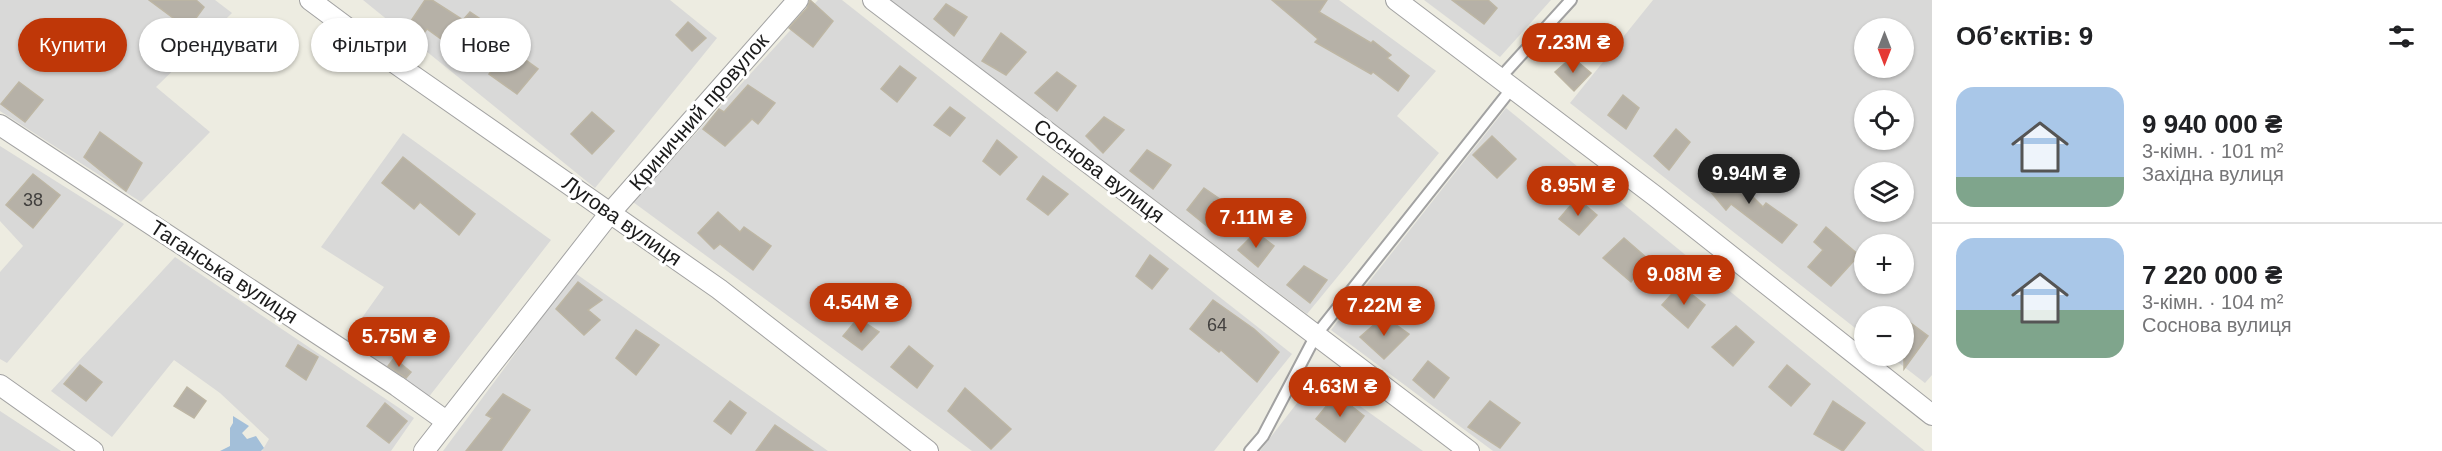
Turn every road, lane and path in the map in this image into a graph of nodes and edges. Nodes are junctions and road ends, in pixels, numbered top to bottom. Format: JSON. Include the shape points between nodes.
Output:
{"nodes":[{"id":1,"x":310,"y":0,"type":"edge"},
{"id":2,"x":798,"y":0,"type":"edge"},
{"id":3,"x":873,"y":0,"type":"edge"},
{"id":4,"x":1396,"y":0,"type":"edge"},
{"id":5,"x":1571,"y":0,"type":"edge"},
{"id":6,"x":1506,"y":83,"type":"junction"},
{"id":7,"x":0,"y":125,"type":"edge"},
{"id":8,"x":610,"y":213,"type":"junction"},
{"id":9,"x":1316,"y":335,"type":"junction"},
{"id":10,"x":0,"y":386,"type":"edge"},
{"id":11,"x":882,"y":415,"type":"junction"},
{"id":12,"x":1932,"y":416,"type":"edge"},
{"id":13,"x":446,"y":422,"type":"junction"},
{"id":14,"x":93,"y":451,"type":"edge"},
{"id":15,"x":424,"y":451,"type":"edge"},
{"id":16,"x":914,"y":451,"type":"edge"},
{"id":17,"x":928,"y":451,"type":"edge"},
{"id":18,"x":1250,"y":451,"type":"edge"},
{"id":19,"x":1469,"y":451,"type":"edge"}],
"edges":[{"from":1,"to":8,"type":"street","name":"Лугова вулиця"},
{"from":2,"to":8,"type":"street","name":"Криничний провулок"},
{"from":3,"to":9,"type":"street","name":"Соснова вулиця"},
{"from":4,"to":6,"type":"street"},
{"from":5,"to":6,"type":"lane"},
{"from":6,"to":9,"type":"lane"},
{"from":6,"to":12,"type":"street"},
{"from":7,"to":13,"type":"street","name":"Таганська вулиця"},
{"from":8,"to":11,"type":"street","name":"Лугова вулиця","via":[[719,289]]},
{"from":8,"to":13,"type":"street","name":"Криничний провулок"},
{"from":9,"to":18,"type":"lane","via":[[1263,436]]},
{"from":9,"to":19,"type":"street","name":"Соснова вулиця"},
{"from":10,"to":14,"type":"street"},
{"from":11,"to":16,"type":"street"},
{"from":11,"to":17,"type":"street","name":"Лугова вулиця"},
{"from":13,"to":15,"type":"street","name":"Криничний провулок"}]}
